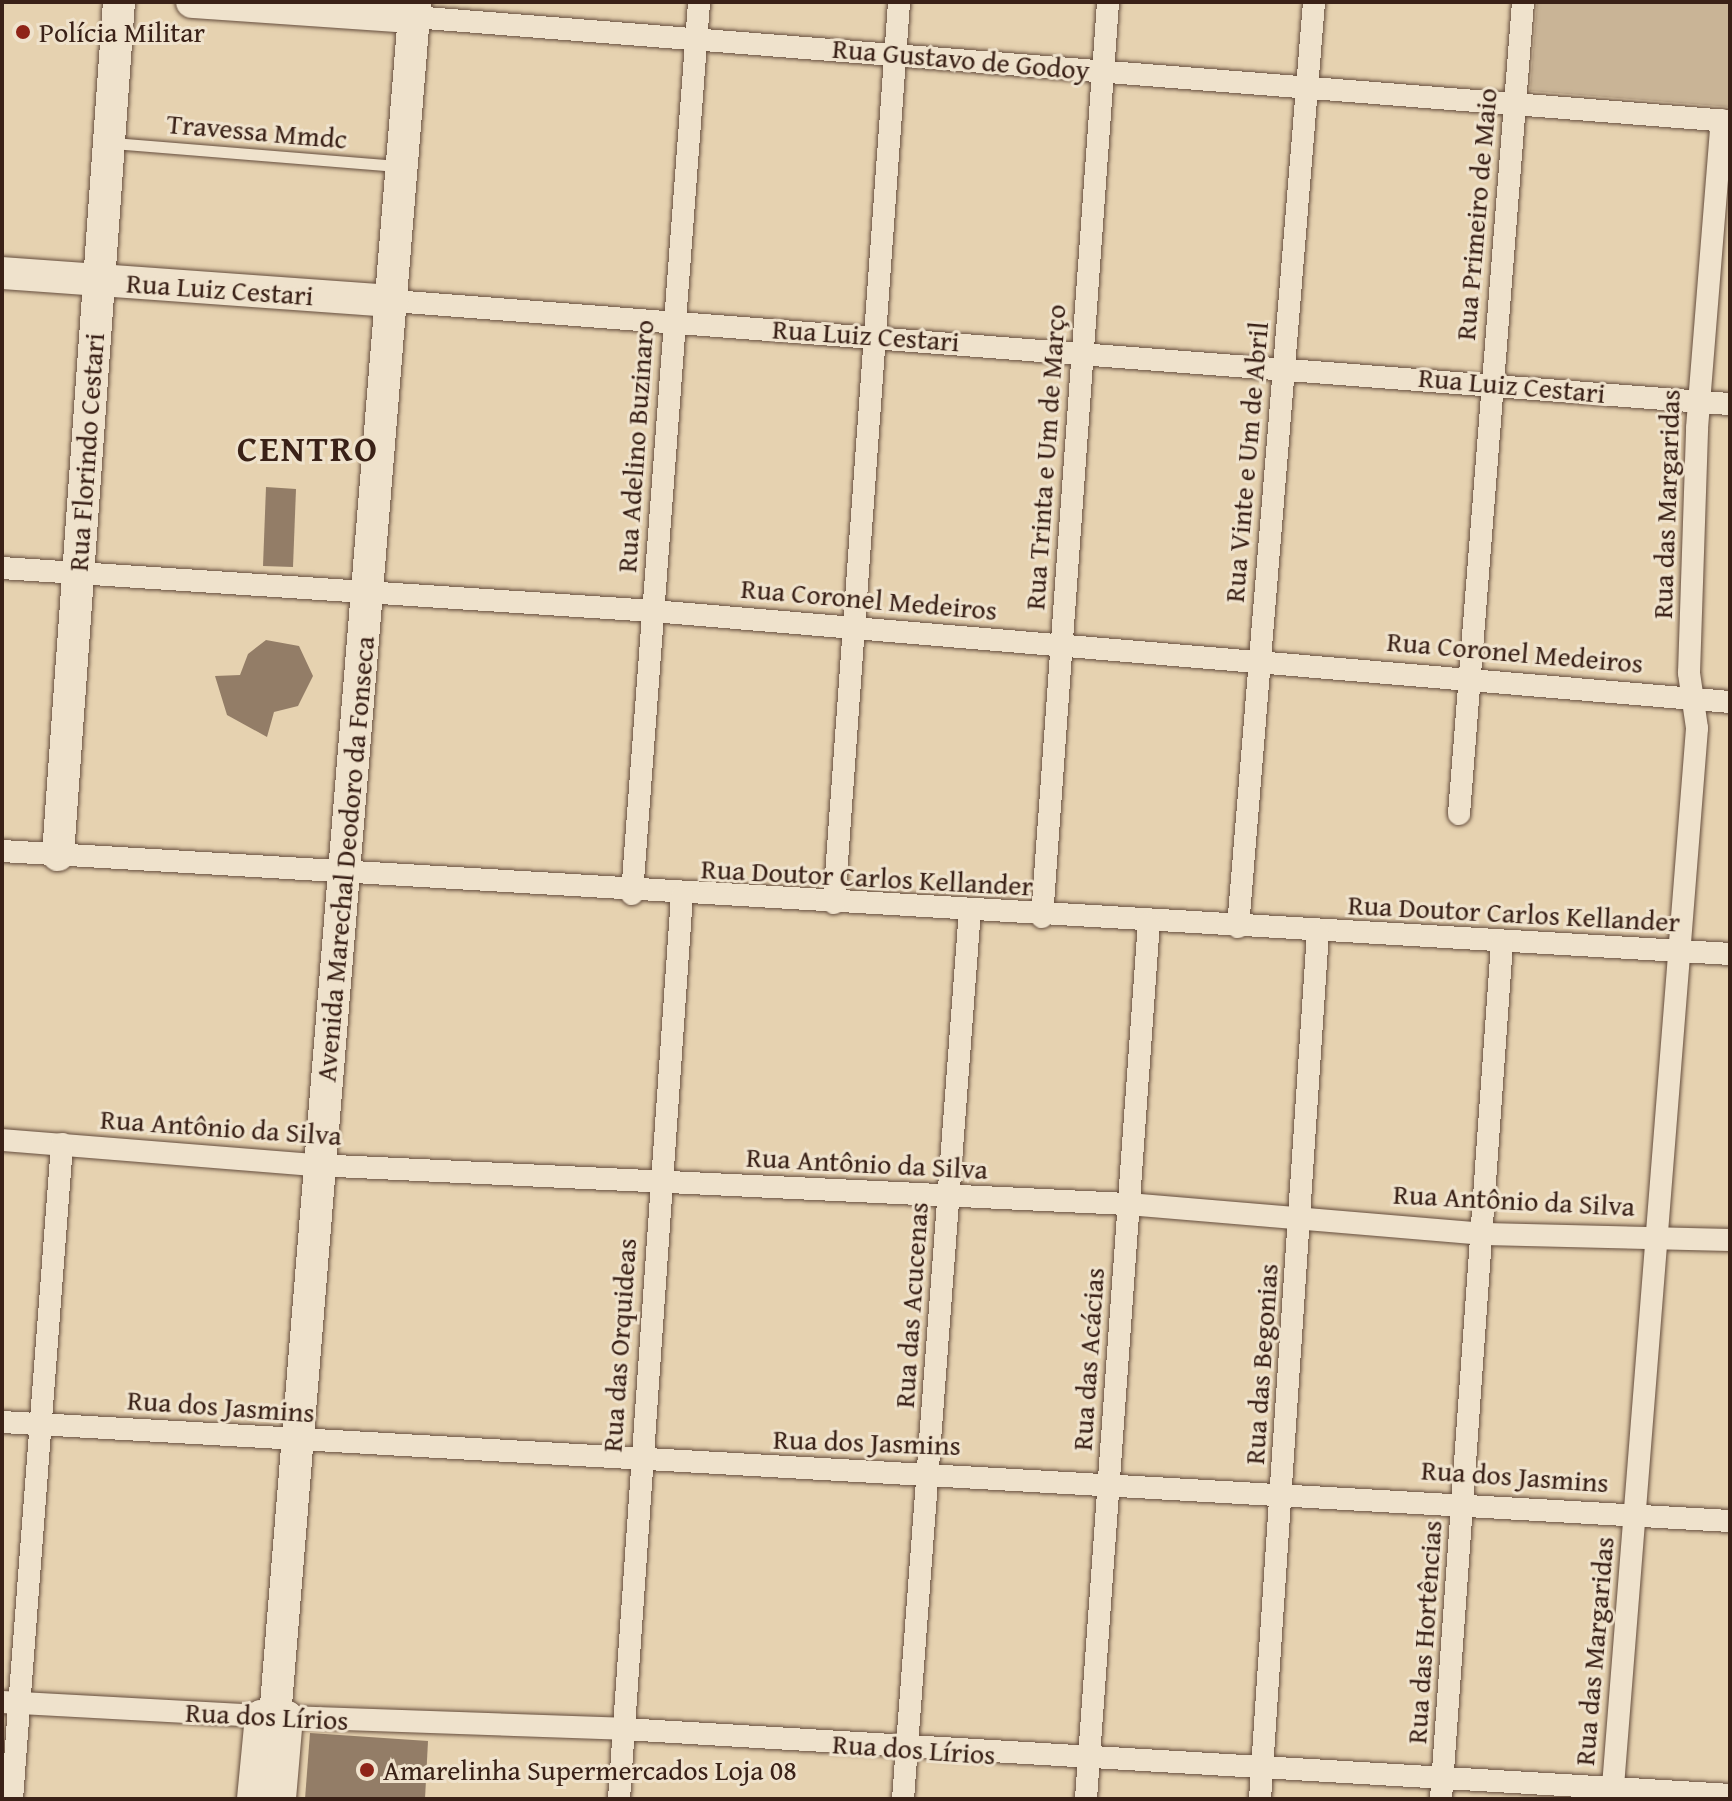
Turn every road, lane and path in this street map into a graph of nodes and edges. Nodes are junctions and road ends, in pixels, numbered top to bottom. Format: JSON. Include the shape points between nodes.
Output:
{"nodes":[{"id":1,"x":119,"y":2,"type":"edge"},
{"id":2,"x":192,"y":2,"type":"edge"},
{"id":3,"x":699,"y":2,"type":"edge"},
{"id":4,"x":899,"y":2,"type":"edge"},
{"id":5,"x":1108,"y":2,"type":"edge"},
{"id":6,"x":1314,"y":2,"type":"edge"},
{"id":7,"x":1523,"y":2,"type":"edge"},
{"id":8,"x":414,"y":10,"type":"edge"},
{"id":9,"x":696,"y":36,"type":"junction"},
{"id":10,"x":895,"y":53,"type":"junction"},
{"id":11,"x":1104,"y":71,"type":"junction"},
{"id":12,"x":1307,"y":87,"type":"junction"},
{"id":13,"x":1516,"y":104,"type":"junction"},
{"id":14,"x":1726,"y":121,"type":"edge"},
{"id":15,"x":108,"y":143,"type":"junction"},
{"id":16,"x":402,"y":166,"type":"junction"},
{"id":17,"x":2,"y":273,"type":"edge"},
{"id":18,"x":99,"y":280,"type":"junction"},
{"id":19,"x":393,"y":301,"type":"junction"},
{"id":20,"x":675,"y":320,"type":"junction"},
{"id":21,"x":875,"y":336,"type":"junction"},
{"id":22,"x":1083,"y":351,"type":"junction"},
{"id":23,"x":1284,"y":366,"type":"junction"},
{"id":24,"x":1493,"y":383,"type":"junction"},
{"id":25,"x":1699,"y":401,"type":"junction"},
{"id":26,"x":1730,"y":404,"type":"edge"},
{"id":27,"x":2,"y":568,"type":"edge"},
{"id":28,"x":77,"y":576,"type":"junction"},
{"id":29,"x":369,"y":596,"type":"junction"},
{"id":30,"x":653,"y":611,"type":"junction"},
{"id":31,"x":854,"y":629,"type":"junction"},
{"id":32,"x":1062,"y":644,"type":"junction"},
{"id":33,"x":1260,"y":659,"type":"junction"},
{"id":34,"x":1470,"y":677,"type":"junction"},
{"id":35,"x":1693,"y":699,"type":"junction"},
{"id":36,"x":1730,"y":702,"type":"edge"},
{"id":37,"x":1459,"y":814,"type":"dead end"},
{"id":38,"x":2,"y":851,"type":"edge"},
{"id":39,"x":58,"y":855,"type":"junction"},
{"id":40,"x":348,"y":876,"type":"junction"},
{"id":41,"x":632,"y":894,"type":"junction"},
{"id":42,"x":682,"y":896,"type":"junction"},
{"id":43,"x":834,"y":903,"type":"junction"},
{"id":44,"x":970,"y":911,"type":"junction"},
{"id":45,"x":1042,"y":917,"type":"junction"},
{"id":46,"x":1149,"y":923,"type":"junction"},
{"id":47,"x":1238,"y":927,"type":"junction"},
{"id":48,"x":1318,"y":933,"type":"junction"},
{"id":49,"x":1502,"y":943,"type":"junction"},
{"id":50,"x":1681,"y":951,"type":"junction"},
{"id":51,"x":1730,"y":954,"type":"edge"},
{"id":52,"x":2,"y":1140,"type":"edge"},
{"id":53,"x":62,"y":1144,"type":"junction"},
{"id":54,"x":315,"y":1165,"type":"junction"},
{"id":55,"x":661,"y":1182,"type":"junction"},
{"id":56,"x":948,"y":1198,"type":"junction"},
{"id":57,"x":1128,"y":1204,"type":"junction"},
{"id":58,"x":1300,"y":1217,"type":"junction"},
{"id":59,"x":1485,"y":1234,"type":"junction"},
{"id":60,"x":1656,"y":1237,"type":"junction"},
{"id":61,"x":1730,"y":1240,"type":"edge"},
{"id":62,"x":2,"y":1422,"type":"edge"},
{"id":63,"x":41,"y":1424,"type":"junction"},
{"id":64,"x":294,"y":1442,"type":"junction"},
{"id":65,"x":641,"y":1463,"type":"junction"},
{"id":66,"x":929,"y":1475,"type":"junction"},
{"id":67,"x":1110,"y":1483,"type":"junction"},
{"id":68,"x":1283,"y":1491,"type":"junction"},
{"id":69,"x":1464,"y":1503,"type":"junction"},
{"id":70,"x":1635,"y":1515,"type":"junction"},
{"id":71,"x":1730,"y":1521,"type":"edge"},
{"id":72,"x":10,"y":1702,"type":"edge"},
{"id":73,"x":274,"y":1717,"type":"junction"},
{"id":74,"x":623,"y":1729,"type":"junction"},
{"id":75,"x":906,"y":1749,"type":"junction"},
{"id":76,"x":1089,"y":1760,"type":"junction"},
{"id":77,"x":1262,"y":1772,"type":"junction"},
{"id":78,"x":1442,"y":1790,"type":"edge"},
{"id":79,"x":1613,"y":1794,"type":"edge"},
{"id":80,"x":1730,"y":1795,"type":"edge"},
{"id":81,"x":12,"y":1799,"type":"edge"},
{"id":82,"x":253,"y":1799,"type":"edge"},
{"id":83,"x":280,"y":1799,"type":"edge"},
{"id":84,"x":619,"y":1799,"type":"edge"},
{"id":85,"x":903,"y":1799,"type":"edge"},
{"id":86,"x":1086,"y":1799,"type":"edge"},
{"id":87,"x":1260,"y":1799,"type":"edge"}],
"edges":[{"from":1,"to":15,"type":"street","name":"Rua Florindo Cestari"},
{"from":2,"to":8,"type":"street","name":"Rua Gustavo de Godoy"},
{"from":3,"to":9,"type":"street","name":"Rua Adelino Buzinaro"},
{"from":4,"to":10,"type":"street"},
{"from":5,"to":11,"type":"street","name":"Rua Trinta e Um de Março"},
{"from":6,"to":12,"type":"street","name":"Rua Vinte e Um de Abril"},
{"from":7,"to":13,"type":"street","name":"Rua Primeiro de Maio"},
{"from":8,"to":9,"type":"street","name":"Rua Gustavo de Godoy"},
{"from":8,"to":16,"type":"street","name":"Avenida Marechal Deodoro da Fonseca"},
{"from":9,"to":10,"type":"street","name":"Rua Gustavo de Godoy"},
{"from":9,"to":20,"type":"street","name":"Rua Adelino Buzinaro"},
{"from":10,"to":11,"type":"street","name":"Rua Gustavo de Godoy"},
{"from":10,"to":21,"type":"street"},
{"from":11,"to":12,"type":"street","name":"Rua Gustavo de Godoy"},
{"from":11,"to":22,"type":"street","name":"Rua Trinta e Um de Março"},
{"from":12,"to":13,"type":"street","name":"Rua Gustavo de Godoy"},
{"from":12,"to":23,"type":"street","name":"Rua Vinte e Um de Abril"},
{"from":13,"to":14,"type":"street","name":"Rua Gustavo de Godoy"},
{"from":13,"to":24,"type":"street","name":"Rua Primeiro de Maio"},
{"from":14,"to":25,"type":"street","name":"Rua das Margaridas"},
{"from":15,"to":16,"type":"lane","name":"Travessa Mmdc"},
{"from":15,"to":18,"type":"street","name":"Rua Florindo Cestari"},
{"from":16,"to":19,"type":"street","name":"Avenida Marechal Deodoro da Fonseca"},
{"from":17,"to":18,"type":"street","name":"Rua Luiz Cestari"},
{"from":18,"to":19,"type":"street","name":"Rua Luiz Cestari"},
{"from":18,"to":28,"type":"street","name":"Rua Florindo Cestari"},
{"from":19,"to":20,"type":"street","name":"Rua Luiz Cestari"},
{"from":19,"to":29,"type":"street","name":"Avenida Marechal Deodoro da Fonseca"},
{"from":20,"to":21,"type":"street","name":"Rua Luiz Cestari"},
{"from":20,"to":30,"type":"street","name":"Rua Adelino Buzinaro"},
{"from":21,"to":22,"type":"street","name":"Rua Luiz Cestari"},
{"from":21,"to":31,"type":"street"},
{"from":22,"to":23,"type":"street","name":"Rua Luiz Cestari"},
{"from":22,"to":32,"type":"street","name":"Rua Trinta e Um de Março"},
{"from":23,"to":24,"type":"street","name":"Rua Luiz Cestari"},
{"from":23,"to":33,"type":"street","name":"Rua Vinte e Um de Abril"},
{"from":24,"to":25,"type":"street","name":"Rua Luiz Cestari"},
{"from":24,"to":34,"type":"street","name":"Rua Primeiro de Maio"},
{"from":25,"to":26,"type":"street","name":"Rua Luiz Cestari"},
{"from":25,"to":35,"type":"street","name":"Rua das Margaridas"},
{"from":27,"to":28,"type":"street","name":"Rua Coronel Medeiros"},
{"from":28,"to":29,"type":"street","name":"Rua Coronel Medeiros"},
{"from":28,"to":39,"type":"street","name":"Rua Florindo Cestari"},
{"from":29,"to":30,"type":"street","name":"Rua Coronel Medeiros"},
{"from":29,"to":40,"type":"street","name":"Avenida Marechal Deodoro da Fonseca"},
{"from":30,"to":31,"type":"street","name":"Rua Coronel Medeiros"},
{"from":30,"to":41,"type":"street","name":"Rua Adelino Buzinaro"},
{"from":31,"to":32,"type":"street","name":"Rua Coronel Medeiros"},
{"from":31,"to":43,"type":"street"},
{"from":32,"to":33,"type":"street","name":"Rua Coronel Medeiros"},
{"from":32,"to":45,"type":"street","name":"Rua Trinta e Um de Março"},
{"from":33,"to":34,"type":"street","name":"Rua Coronel Medeiros"},
{"from":33,"to":47,"type":"street","name":"Rua Vinte e Um de Abril"},
{"from":34,"to":35,"type":"street","name":"Rua Coronel Medeiros"},
{"from":34,"to":37,"type":"street","name":"Rua Primeiro de Maio"},
{"from":35,"to":36,"type":"street","name":"Rua Coronel Medeiros"},
{"from":35,"to":50,"type":"street","name":"Rua das Margaridas"},
{"from":38,"to":39,"type":"street","name":"Rua Doutor Carlos Kellander"},
{"from":39,"to":40,"type":"street","name":"Rua Doutor Carlos Kellander"},
{"from":40,"to":41,"type":"street","name":"Rua Doutor Carlos Kellander"},
{"from":40,"to":54,"type":"street","name":"Avenida Marechal Deodoro da Fonseca"},
{"from":41,"to":42,"type":"street","name":"Rua Doutor Carlos Kellander"},
{"from":42,"to":43,"type":"street","name":"Rua Doutor Carlos Kellander"},
{"from":42,"to":55,"type":"street","name":"Rua das Orquideas"},
{"from":43,"to":44,"type":"street","name":"Rua Doutor Carlos Kellander"},
{"from":44,"to":45,"type":"street","name":"Rua Doutor Carlos Kellander"},
{"from":44,"to":56,"type":"street","name":"Rua das Acucenas"},
{"from":45,"to":46,"type":"street","name":"Rua Doutor Carlos Kellander"},
{"from":46,"to":47,"type":"street","name":"Rua Doutor Carlos Kellander"},
{"from":46,"to":57,"type":"street","name":"Rua das Acácias"},
{"from":47,"to":48,"type":"street","name":"Rua Doutor Carlos Kellander"},
{"from":48,"to":49,"type":"street","name":"Rua Doutor Carlos Kellander"},
{"from":48,"to":58,"type":"street","name":"Rua das Begonias"},
{"from":49,"to":50,"type":"street","name":"Rua Doutor Carlos Kellander"},
{"from":49,"to":59,"type":"street","name":"Rua das Hortências"},
{"from":50,"to":51,"type":"street","name":"Rua Doutor Carlos Kellander"},
{"from":50,"to":60,"type":"street","name":"Rua das Margaridas"},
{"from":52,"to":53,"type":"street","name":"Rua Antônio da Silva"},
{"from":53,"to":54,"type":"street","name":"Rua Antônio da Silva"},
{"from":53,"to":63,"type":"street"},
{"from":54,"to":55,"type":"street","name":"Rua Antônio da Silva"},
{"from":54,"to":64,"type":"street","name":"Avenida Marechal Deodoro da Fonseca"},
{"from":55,"to":56,"type":"street","name":"Rua Antônio da Silva"},
{"from":55,"to":65,"type":"street","name":"Rua das Orquideas"},
{"from":56,"to":57,"type":"street","name":"Rua Antônio da Silva"},
{"from":56,"to":66,"type":"street","name":"Rua das Acucenas"},
{"from":57,"to":58,"type":"street","name":"Rua Antônio da Silva"},
{"from":57,"to":67,"type":"street","name":"Rua das Acácias"},
{"from":58,"to":59,"type":"street","name":"Rua Antônio da Silva"},
{"from":58,"to":68,"type":"street","name":"Rua das Begonias"},
{"from":59,"to":60,"type":"street","name":"Rua Antônio da Silva"},
{"from":59,"to":69,"type":"street","name":"Rua das Hortências"},
{"from":60,"to":61,"type":"street","name":"Rua Antônio da Silva"},
{"from":60,"to":70,"type":"street","name":"Rua das Margaridas"},
{"from":62,"to":63,"type":"street","name":"Rua dos Jasmins"},
{"from":63,"to":64,"type":"street","name":"Rua dos Jasmins"},
{"from":63,"to":72,"type":"street"},
{"from":64,"to":65,"type":"street","name":"Rua dos Jasmins"},
{"from":64,"to":73,"type":"street","name":"Avenida Marechal Deodoro da Fonseca"},
{"from":65,"to":66,"type":"street","name":"Rua dos Jasmins"},
{"from":65,"to":74,"type":"street","name":"Rua das Orquideas"},
{"from":66,"to":67,"type":"street","name":"Rua dos Jasmins"},
{"from":66,"to":75,"type":"street","name":"Rua das Acucenas"},
{"from":67,"to":68,"type":"street","name":"Rua dos Jasmins"},
{"from":67,"to":76,"type":"street","name":"Rua das Acácias"},
{"from":68,"to":69,"type":"street","name":"Rua dos Jasmins"},
{"from":68,"to":77,"type":"street","name":"Rua das Begonias"},
{"from":69,"to":70,"type":"street","name":"Rua dos Jasmins"},
{"from":69,"to":78,"type":"street","name":"Rua das Hortências"},
{"from":70,"to":71,"type":"street","name":"Rua dos Jasmins"},
{"from":70,"to":79,"type":"street","name":"Rua das Margaridas"},
{"from":72,"to":73,"type":"street","name":"Rua dos Lírios"},
{"from":72,"to":81,"type":"street"},
{"from":73,"to":74,"type":"street","name":"Rua dos Lírios"},
{"from":73,"to":82,"type":"street","name":"Avenida Marechal Deodoro da Fonseca"},
{"from":73,"to":83,"type":"street","name":"Avenida Marechal Deodoro da Fonseca"},
{"from":74,"to":75,"type":"street","name":"Rua dos Lírios"},
{"from":74,"to":84,"type":"street","name":"Rua das Orquideas"},
{"from":75,"to":76,"type":"street","name":"Rua dos Lírios"},
{"from":75,"to":85,"type":"street","name":"Rua das Acucenas"},
{"from":76,"to":77,"type":"street","name":"Rua dos Lírios"},
{"from":76,"to":86,"type":"street","name":"Rua das Acácias"},
{"from":77,"to":78,"type":"street","name":"Rua dos Lírios"},
{"from":77,"to":87,"type":"street","name":"Rua das Begonias"},
{"from":78,"to":79,"type":"street","name":"Rua dos Lírios"},
{"from":79,"to":80,"type":"street","name":"Rua dos Lírios"}]}
